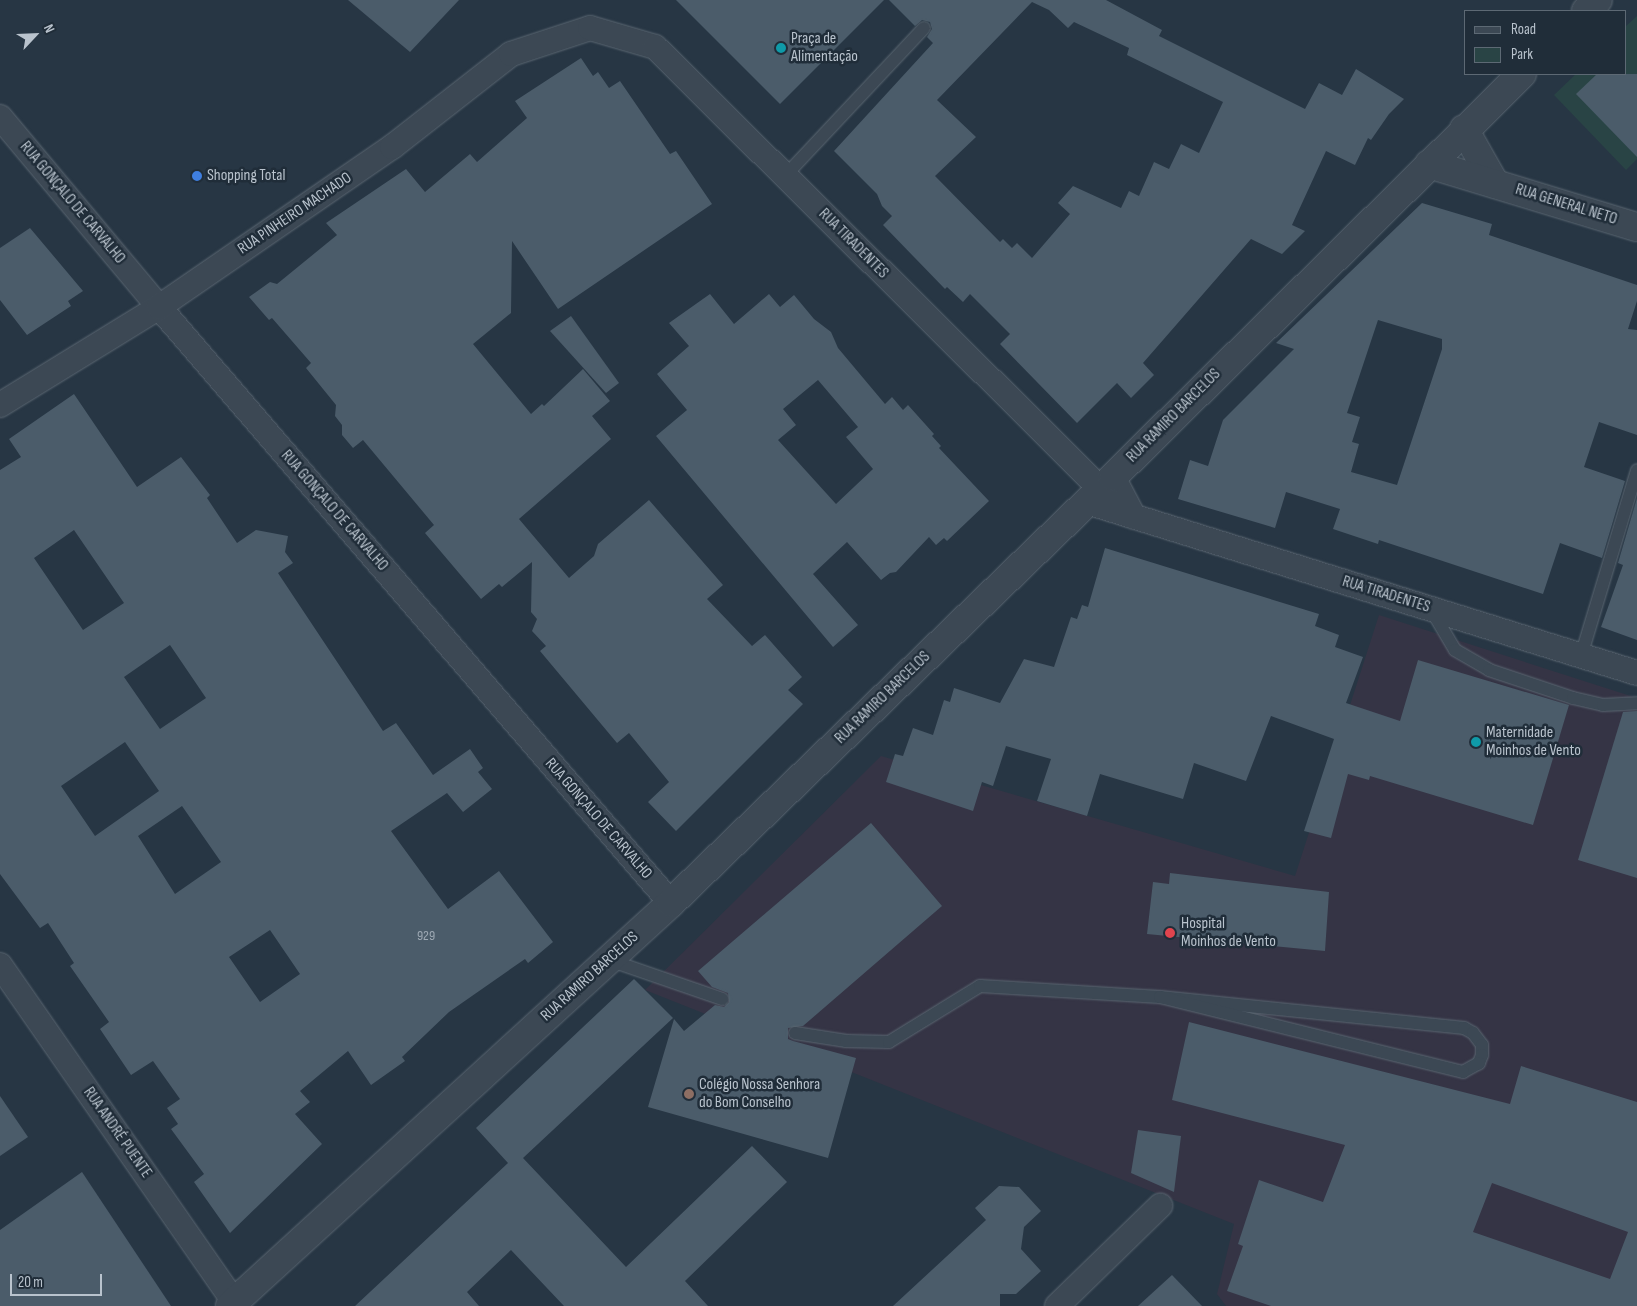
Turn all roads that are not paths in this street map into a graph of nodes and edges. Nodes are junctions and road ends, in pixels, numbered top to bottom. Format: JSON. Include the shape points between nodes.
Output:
{"nodes":[{"id":1,"x":1598,"y":0,"type":"edge"},
{"id":2,"x":1587,"y":10,"type":"edge"},
{"id":3,"x":590,"y":28,"type":"joint"},
{"id":4,"x":924,"y":28,"type":"dead end"},
{"id":5,"x":1521,"y":75,"type":"edge"},
{"id":6,"x":0,"y":117,"type":"edge"},
{"id":7,"x":1464,"y":130,"type":"junction"},
{"id":8,"x":1429,"y":164,"type":"junction"},
{"id":9,"x":785,"y":176,"type":"junction"},
{"id":10,"x":1495,"y":184,"type":"junction"},
{"id":11,"x":1637,"y":227,"type":"edge"},
{"id":12,"x":159,"y":308,"type":"junction"},
{"id":13,"x":0,"y":405,"type":"edge"},
{"id":14,"x":1637,"y":470,"type":"edge"},
{"id":15,"x":1100,"y":489,"type":"junction"},
{"id":16,"x":1134,"y":517,"type":"junction"},
{"id":17,"x":1430,"y":609,"type":"junction"},
{"id":18,"x":1581,"y":656,"type":"junction"},
{"id":19,"x":1637,"y":673,"type":"edge"},
{"id":20,"x":1637,"y":703,"type":"edge"},
{"id":21,"x":671,"y":904,"type":"junction"},
{"id":22,"x":609,"y":960,"type":"junction"},
{"id":23,"x":0,"y":964,"type":"edge"},
{"id":24,"x":1160,"y":997,"type":"junction"},
{"id":25,"x":722,"y":999,"type":"dead end"},
{"id":26,"x":795,"y":1033,"type":"dead end"},
{"id":27,"x":1160,"y":1206,"type":"dead end"},
{"id":28,"x":232,"y":1304,"type":"edge"},
{"id":29,"x":1056,"y":1306,"type":"edge"}],
"edges":[{"from":1,"to":2,"type":"street"},
{"from":3,"to":9,"type":"street","name":"RUA TIRADENTES","via":[[655,47]]},
{"from":3,"to":12,"type":"street","name":"RUA PINHEIRO MACHADO","via":[[511,54],[392,147]]},
{"from":4,"to":9,"type":"lane"},
{"from":5,"to":7,"type":"street","name":"RUA RAMIRO BARCELOS"},
{"from":6,"to":12,"type":"street","name":"RUA GONÇALO DE CARVALHO"},
{"from":7,"to":8,"type":"street","name":"RUA RAMIRO BARCELOS"},
{"from":7,"to":10,"type":"street","name":"RUA GENERAL NETO"},
{"from":8,"to":10,"type":"street","name":"RUA GENERAL NETO"},
{"from":8,"to":15,"type":"street","name":"RUA RAMIRO BARCELOS"},
{"from":9,"to":15,"type":"street","name":"RUA TIRADENTES"},
{"from":10,"to":11,"type":"street","name":"RUA GENERAL NETO"},
{"from":12,"to":13,"type":"street","name":"RUA PINHEIRO MACHADO"},
{"from":12,"to":21,"type":"street","name":"RUA GONÇALO DE CARVALHO"},
{"from":14,"to":18,"type":"lane"},
{"from":15,"to":16,"type":"street","name":"RUA TIRADENTES"},
{"from":15,"to":16,"type":"street","name":"RUA TIRADENTES"},
{"from":15,"to":21,"type":"street","name":"RUA RAMIRO BARCELOS"},
{"from":16,"to":17,"type":"street","name":"RUA TIRADENTES"},
{"from":17,"to":18,"type":"street","name":"RUA TIRADENTES"},
{"from":17,"to":20,"type":"lane","via":[[1455,650],[1489,670],[1580,700],[1604,705]]},
{"from":18,"to":19,"type":"street","name":"RUA TIRADENTES"},
{"from":21,"to":22,"type":"street","name":"RUA RAMIRO BARCELOS"},
{"from":22,"to":25,"type":"lane"},
{"from":22,"to":28,"type":"street","name":"RUA RAMIRO BARCELOS"},
{"from":23,"to":28,"type":"street","name":"RUA ANDRÉ PUENTE"},
{"from":24,"to":24,"type":"lane","via":[[1463,1072],[1480,1063],[1482,1055],[1482,1045],[1473,1033],[1464,1028]]},
{"from":24,"to":26,"type":"lane","via":[[980,986],[889,1042],[846,1042]]},
{"from":27,"to":29,"type":"street"}]}
